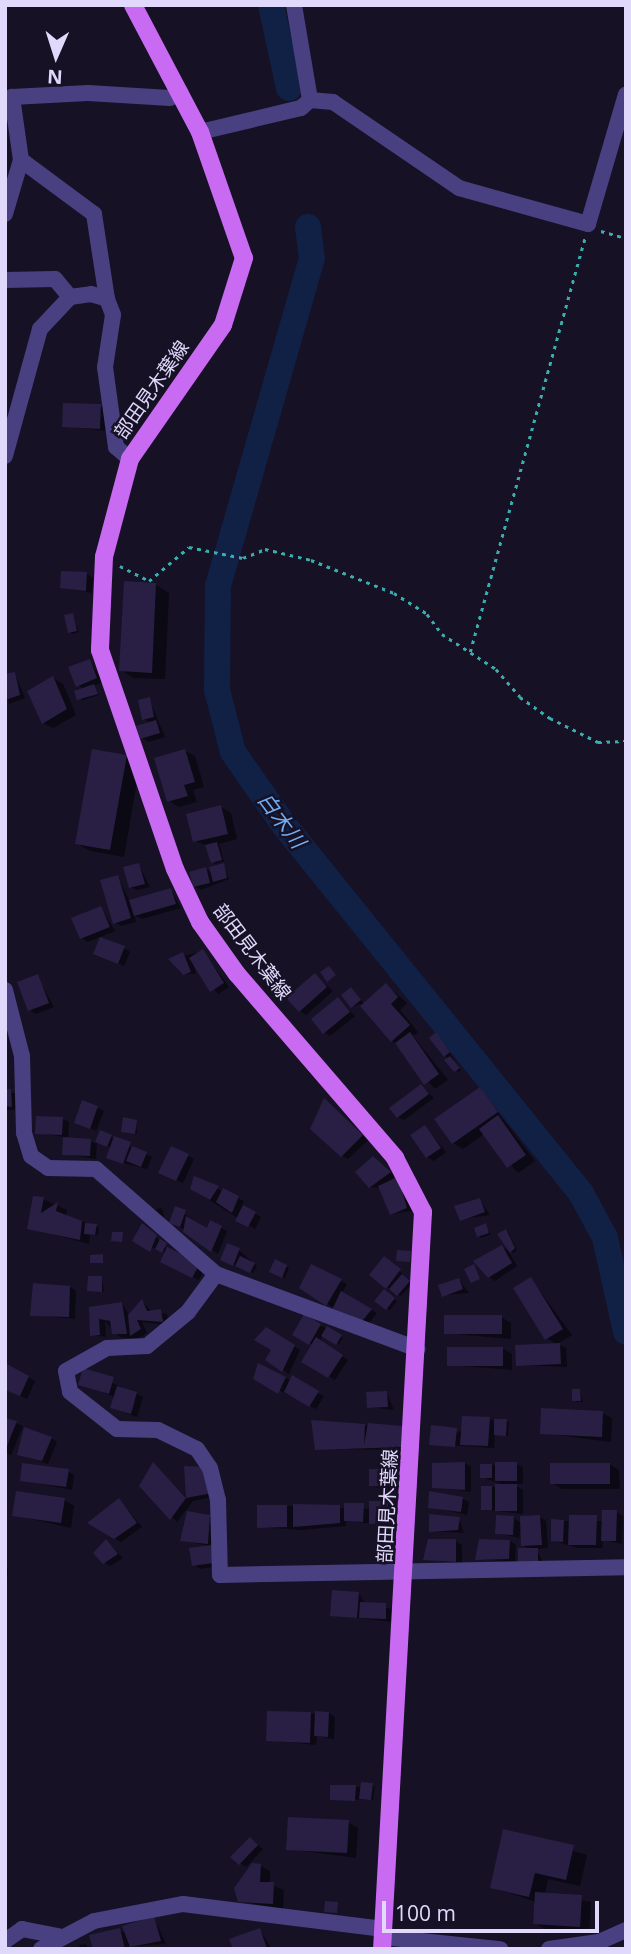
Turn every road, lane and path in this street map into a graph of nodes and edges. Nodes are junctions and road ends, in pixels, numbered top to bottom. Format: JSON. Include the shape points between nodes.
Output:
{"nodes":[{"id":1,"x":133,"y":5,"type":"edge"},
{"id":2,"x":293,"y":5,"type":"edge"},
{"id":3,"x":180,"y":92,"type":"junction"},
{"id":4,"x":626,"y":94,"type":"edge"},
{"id":5,"x":310,"y":100,"type":"junction"},
{"id":6,"x":200,"y":132,"type":"junction"},
{"id":7,"x":22,"y":160,"type":"junction"},
{"id":8,"x":5,"y":214,"type":"edge"},
{"id":9,"x":588,"y":224,"type":"junction"},
{"id":10,"x":626,"y":239,"type":"edge"},
{"id":11,"x":5,"y":279,"type":"edge"},
{"id":12,"x":70,"y":297,"type":"junction"},
{"id":13,"x":107,"y":299,"type":"junction"},
{"id":14,"x":5,"y":456,"type":"edge"},
{"id":15,"x":130,"y":458,"type":"junction"},
{"id":16,"x":104,"y":557,"type":"junction"},
{"id":17,"x":470,"y":652,"type":"junction"},
{"id":18,"x":626,"y":741,"type":"edge"},
{"id":19,"x":5,"y":990,"type":"edge"},
{"id":20,"x":216,"y":1274,"type":"junction"},
{"id":21,"x":418,"y":1349,"type":"junction"},
{"id":22,"x":626,"y":1567,"type":"edge"},
{"id":23,"x":405,"y":1568,"type":"junction"},
{"id":24,"x":626,"y":1930,"type":"edge"},
{"id":25,"x":58,"y":1936,"type":"junction"},
{"id":26,"x":383,"y":1938,"type":"edge"},
{"id":27,"x":5,"y":1941,"type":"edge"},
{"id":28,"x":41,"y":1949,"type":"edge"},
{"id":29,"x":500,"y":1949,"type":"edge"},
{"id":30,"x":549,"y":1949,"type":"edge"}],
"edges":[{"from":1,"to":3,"type":"main road","name":"部田見木葉線"},
{"from":2,"to":5,"type":"street"},
{"from":3,"to":6,"type":"main road","name":"部田見木葉線"},
{"from":3,"to":7,"type":"street","via":[[170,98],[88,93],[12,97]]},
{"from":4,"to":9,"type":"street"},
{"from":5,"to":6,"type":"street","via":[[301,108]]},
{"from":5,"to":9,"type":"street","via":[[333,102],[355,114],[459,188]]},
{"from":6,"to":15,"type":"main road","name":"部田見木葉線","via":[[237,223],[244,258],[236,298]]},
{"from":7,"to":8,"type":"street"},
{"from":7,"to":13,"type":"street","via":[[94,215]]},
{"from":9,"to":10,"type":"path"},
{"from":9,"to":17,"type":"path"},
{"from":11,"to":12,"type":"street","via":[[55,279]]},
{"from":12,"to":13,"type":"street"},
{"from":12,"to":14,"type":"street","via":[[40,329]]},
{"from":13,"to":15,"type":"street","via":[[113,316],[105,367],[116,446]]},
{"from":15,"to":16,"type":"main road","name":"部田見木葉線"},
{"from":16,"to":17,"type":"path","via":[[149,581],[189,547],[243,558],[265,549],[311,560],[394,593]]},
{"from":16,"to":21,"type":"main road","name":"部田見木葉線","via":[[100,650],[175,869],[200,922],[413,1184],[425,1243]]},
{"from":17,"to":18,"type":"path","via":[[550,718],[598,743]]},
{"from":19,"to":20,"type":"street","via":[[22,1056],[24,1133],[31,1156],[47,1168],[96,1169]]},
{"from":20,"to":21,"type":"street"},
{"from":20,"to":23,"type":"street","via":[[188,1312],[147,1346],[107,1348],[79,1358],[66,1371],[70,1392],[117,1429],[158,1430],[197,1449],[210,1468],[218,1500],[220,1575]]},
{"from":21,"to":23,"type":"main road","name":"部田見木葉線"},
{"from":22,"to":23,"type":"street"},
{"from":23,"to":26,"type":"main road","name":"部田見木葉線"},
{"from":24,"to":30,"type":"street","via":[[599,1942]]},
{"from":25,"to":26,"type":"street","via":[[133,1911],[183,1904]]},
{"from":25,"to":27,"type":"street","via":[[22,1929]]},
{"from":25,"to":28,"type":"street"},
{"from":26,"to":29,"type":"street"}]}
